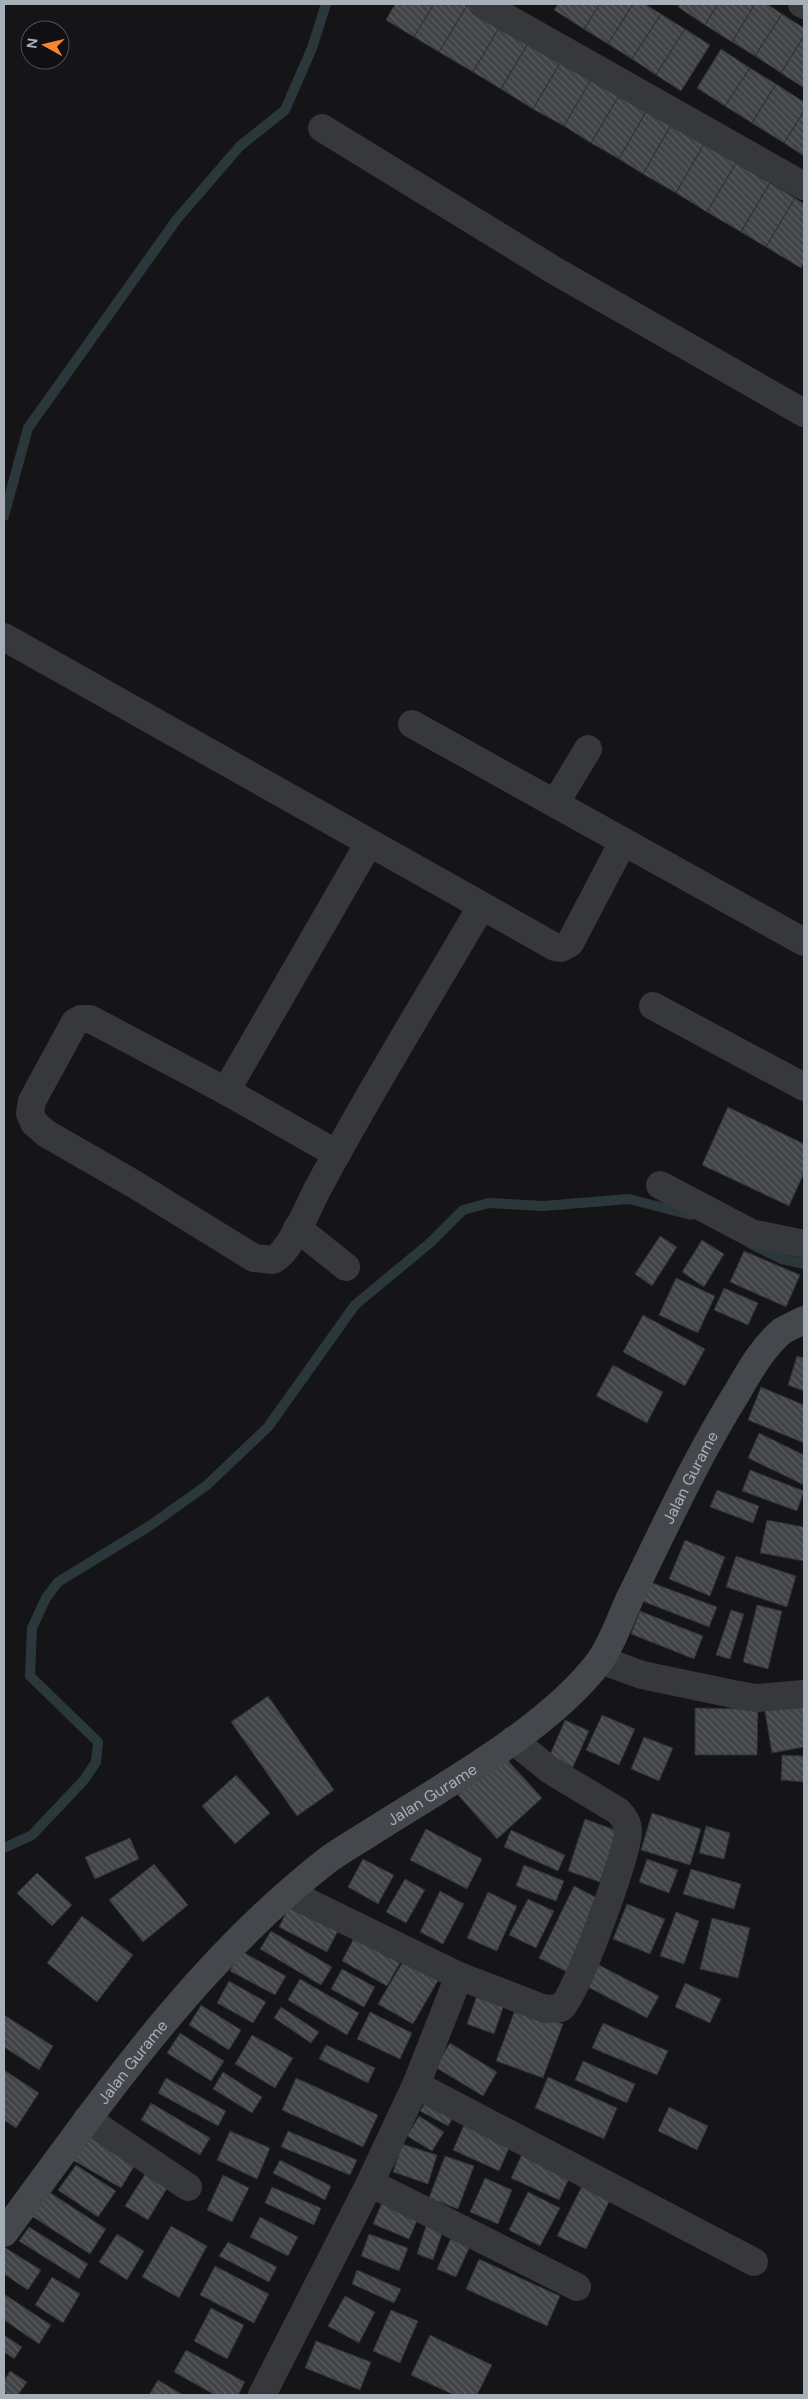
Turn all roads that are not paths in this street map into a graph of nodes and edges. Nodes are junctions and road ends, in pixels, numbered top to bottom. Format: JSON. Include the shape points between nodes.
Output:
{"nodes":[{"id":1,"x":482,"y":4,"type":"edge"},
{"id":2,"x":322,"y":128,"type":"dead end"},
{"id":3,"x":804,"y":186,"type":"edge"},
{"id":4,"x":804,"y":414,"type":"edge"},
{"id":5,"x":4,"y":637,"type":"edge"},
{"id":6,"x":412,"y":724,"type":"dead end"},
{"id":7,"x":588,"y":749,"type":"dead end"},
{"id":8,"x":556,"y":802,"type":"junction"},
{"id":9,"x":623,"y":842,"type":"junction"},
{"id":10,"x":369,"y":843,"type":"junction"},
{"id":11,"x":481,"y":907,"type":"junction"},
{"id":12,"x":804,"y":942,"type":"edge"},
{"id":13,"x":653,"y":1006,"type":"dead end"},
{"id":14,"x":804,"y":1087,"type":"edge"},
{"id":15,"x":226,"y":1091,"type":"junction"},
{"id":16,"x":337,"y":1154,"type":"junction"},
{"id":17,"x":660,"y":1185,"type":"dead end"},
{"id":18,"x":297,"y":1228,"type":"junction"},
{"id":19,"x":804,"y":1244,"type":"edge"},
{"id":20,"x":346,"y":1267,"type":"dead end"},
{"id":21,"x":804,"y":1320,"type":"edge"},
{"id":22,"x":601,"y":1660,"type":"junction"},
{"id":23,"x":804,"y":1694,"type":"edge"},
{"id":24,"x":513,"y":1740,"type":"junction"},
{"id":25,"x":288,"y":1893,"type":"junction"},
{"id":26,"x":459,"y":1976,"type":"junction"},
{"id":27,"x":416,"y":2085,"type":"junction"},
{"id":28,"x":87,"y":2119,"type":"junction"},
{"id":29,"x":370,"y":2183,"type":"junction"},
{"id":30,"x":188,"y":2188,"type":"dead end"},
{"id":31,"x":4,"y":2233,"type":"edge"},
{"id":32,"x":754,"y":2262,"type":"dead end"},
{"id":33,"x":577,"y":2288,"type":"dead end"},
{"id":34,"x":262,"y":2395,"type":"edge"}],
"edges":[{"from":1,"to":3,"type":"street"},
{"from":2,"to":4,"type":"street","via":[[557,272]]},
{"from":5,"to":10,"type":"street"},
{"from":6,"to":8,"type":"street"},
{"from":7,"to":8,"type":"street"},
{"from":8,"to":9,"type":"street"},
{"from":9,"to":11,"type":"street","via":[[567,945],[555,947]]},
{"from":9,"to":12,"type":"street"},
{"from":10,"to":11,"type":"street"},
{"from":10,"to":15,"type":"street"},
{"from":11,"to":16,"type":"street"},
{"from":13,"to":14,"type":"street"},
{"from":15,"to":16,"type":"street"},
{"from":15,"to":18,"type":"street","via":[[99,1022],[81,1019],[75,1022],[36,1093],[30,1113],[34,1123],[47,1134],[258,1260],[273,1260],[280,1256]]},
{"from":16,"to":18,"type":"street"},
{"from":17,"to":19,"type":"street","via":[[751,1233]]},
{"from":18,"to":20,"type":"street"},
{"from":21,"to":22,"type":"street","name":"Jalan Gurame","via":[[783,1331],[760,1355],[713,1430]]},
{"from":22,"to":23,"type":"street","via":[[651,1677],[741,1696]]},
{"from":22,"to":24,"type":"street","name":"Jalan Gurame","via":[[573,1692]]},
{"from":24,"to":25,"type":"street","name":"Jalan Gurame","via":[[331,1857]]},
{"from":24,"to":26,"type":"street","via":[[556,1775],[618,1811],[627,1823],[628,1837],[583,1965],[569,1999],[561,2008],[545,2010]]},
{"from":25,"to":26,"type":"street"},
{"from":25,"to":28,"type":"street","name":"Jalan Gurame","via":[[212,1966]]},
{"from":26,"to":27,"type":"street"},
{"from":27,"to":29,"type":"street"},
{"from":27,"to":32,"type":"street"},
{"from":28,"to":30,"type":"street"},
{"from":28,"to":31,"type":"street","name":"Jalan Gurame"},
{"from":29,"to":33,"type":"street"},
{"from":29,"to":34,"type":"street"}]}
